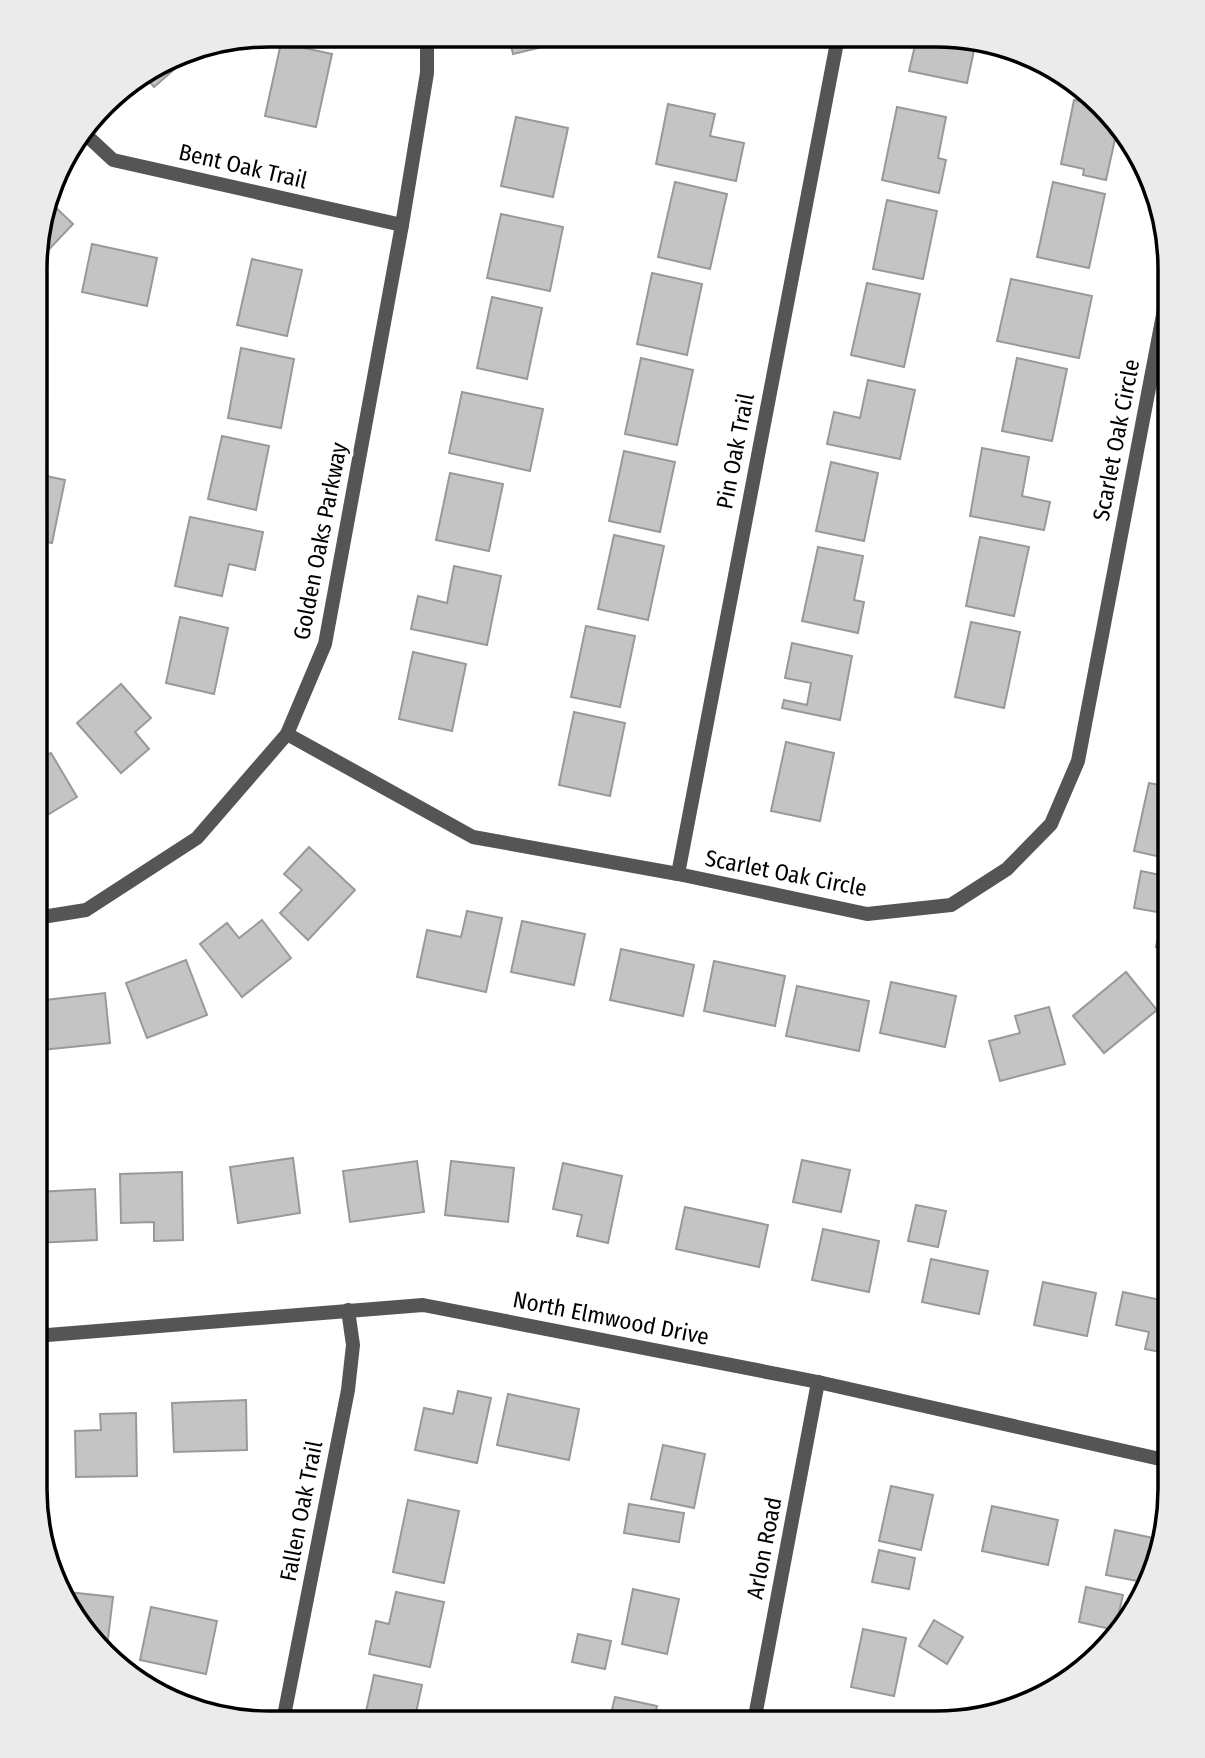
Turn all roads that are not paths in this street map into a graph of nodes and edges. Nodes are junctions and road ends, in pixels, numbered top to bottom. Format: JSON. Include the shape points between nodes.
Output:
{"nodes":[{"id":1,"x":427,"y":47,"type":"edge"},
{"id":2,"x":836,"y":47,"type":"edge"},
{"id":3,"x":90,"y":139,"type":"edge"},
{"id":4,"x":402,"y":225,"type":"junction"},
{"id":5,"x":1158,"y":341,"type":"edge"},
{"id":6,"x":287,"y":734,"type":"junction"},
{"id":7,"x":678,"y":874,"type":"junction"},
{"id":8,"x":47,"y":916,"type":"edge"},
{"id":9,"x":348,"y":1310,"type":"junction"},
{"id":10,"x":47,"y":1335,"type":"edge"},
{"id":11,"x":818,"y":1382,"type":"junction"},
{"id":12,"x":1157,"y":1458,"type":"edge"},
{"id":13,"x":285,"y":1711,"type":"edge"},
{"id":14,"x":756,"y":1711,"type":"edge"}],
"edges":[{"from":1,"to":4,"type":"street","name":"Golden Oaks Parkway","via":[[427,74]]},
{"from":2,"to":7,"type":"street","name":"Pin Oak Trail"},
{"from":3,"to":4,"type":"street","name":"Bent Oak Trail","via":[[113,160]]},
{"from":4,"to":6,"type":"street","name":"Golden Oaks Parkway","via":[[326,644]]},
{"from":5,"to":7,"type":"street","name":"Scarlet Oak Circle","via":[[1078,761],[1051,824],[1007,869],[951,905],[867,914]]},
{"from":6,"to":7,"type":"street","name":"Scarlet Oak Circle","via":[[473,838]]},
{"from":6,"to":8,"type":"street","name":"Golden Oaks Parkway","via":[[197,838],[86,910]]},
{"from":9,"to":10,"type":"street","name":"North Elmwood Drive"},
{"from":9,"to":11,"type":"street","name":"North Elmwood Drive","via":[[424,1305]]},
{"from":9,"to":13,"type":"street","name":"Fallen Oak Trail","via":[[353,1345],[348,1390]]},
{"from":11,"to":12,"type":"street","name":"North Elmwood Drive"},
{"from":11,"to":14,"type":"street","name":"Arlon Road"}]}
